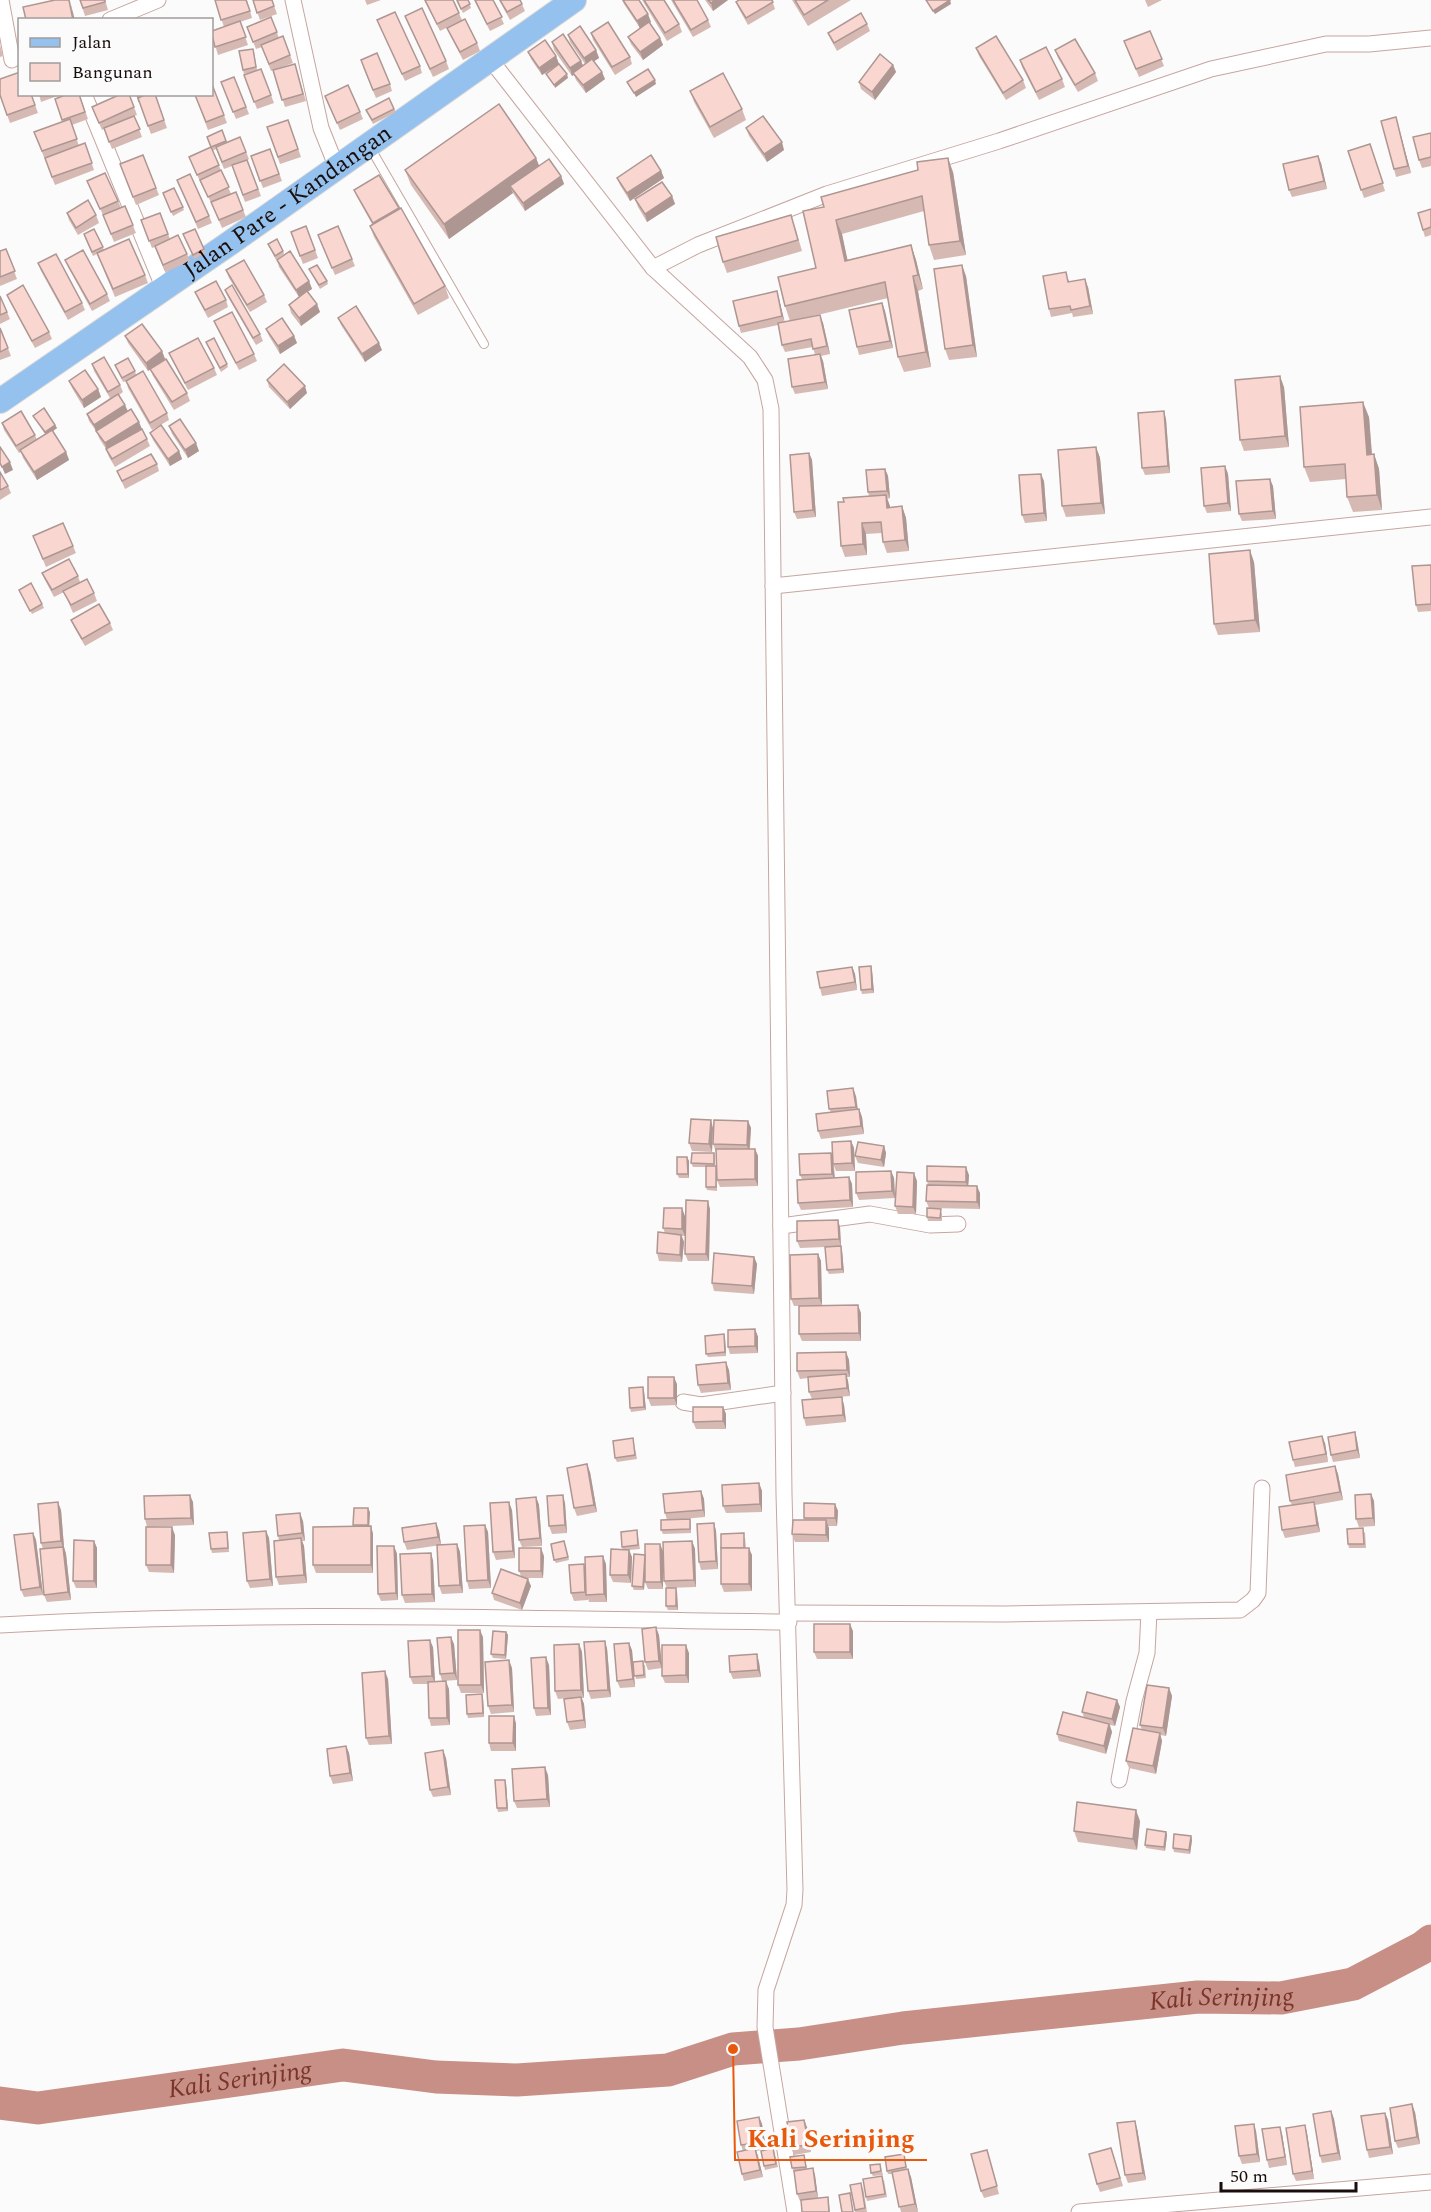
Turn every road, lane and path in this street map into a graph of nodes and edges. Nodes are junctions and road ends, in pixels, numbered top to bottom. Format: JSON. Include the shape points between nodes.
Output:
{"nodes":[{"id":1,"x":1,"y":0,"type":"edge"},
{"id":2,"x":158,"y":0,"type":"edge"},
{"id":3,"x":293,"y":0,"type":"edge"},
{"id":4,"x":574,"y":0,"type":"edge"},
{"id":5,"x":549,"y":7,"type":"edge"},
{"id":6,"x":116,"y":18,"type":"edge"},
{"id":7,"x":1431,"y":38,"type":"edge"},
{"id":8,"x":490,"y":59,"type":"junction"},
{"id":9,"x":11,"y":60,"type":"edge"},
{"id":10,"x":85,"y":96,"type":"edge"},
{"id":11,"x":369,"y":145,"type":"junction"},
{"id":12,"x":337,"y":168,"type":"junction"},
{"id":13,"x":653,"y":268,"type":"junction"},
{"id":14,"x":164,"y":288,"type":"junction"},
{"id":15,"x":484,"y":344,"type":"dead end"},
{"id":16,"x":0,"y":401,"type":"edge"},
{"id":17,"x":1431,"y":517,"type":"edge"},
{"id":18,"x":773,"y":586,"type":"junction"},
{"id":19,"x":958,"y":1224,"type":"dead end"},
{"id":20,"x":781,"y":1226,"type":"junction"},
{"id":21,"x":783,"y":1393,"type":"junction"},
{"id":22,"x":683,"y":1402,"type":"dead end"},
{"id":23,"x":1262,"y":1488,"type":"dead end"},
{"id":24,"x":1149,"y":1612,"type":"junction"},
{"id":25,"x":789,"y":1617,"type":"junction"},
{"id":26,"x":0,"y":1625,"type":"edge"},
{"id":27,"x":1119,"y":1780,"type":"dead end"},
{"id":28,"x":1431,"y":2182,"type":"edge"},
{"id":29,"x":795,"y":2212,"type":"edge"},
{"id":30,"x":1079,"y":2212,"type":"edge"}],
"edges":[{"from":1,"to":9,"type":"street"},
{"from":2,"to":6,"type":"street"},
{"from":3,"to":12,"type":"street","via":[[321,128]]},
{"from":4,"to":5,"type":"main road","name":"Jalan Pare - Kandangan"},
{"from":5,"to":8,"type":"main road","name":"Jalan Pare - Kandangan"},
{"from":7,"to":13,"type":"street","via":[[1326,44],[1211,69],[827,194],[699,245]]},
{"from":8,"to":11,"type":"main road","name":"Jalan Pare - Kandangan"},
{"from":8,"to":13,"type":"street"},
{"from":10,"to":14,"type":"street"},
{"from":11,"to":12,"type":"main road","name":"Jalan Pare - Kandangan"},
{"from":11,"to":15,"type":"lane"},
{"from":12,"to":14,"type":"main road","name":"Jalan Pare - Kandangan"},
{"from":13,"to":18,"type":"street","via":[[750,357],[765,380],[771,409]]},
{"from":14,"to":16,"type":"main road","name":"Jalan Pare - Kandangan"},
{"from":17,"to":18,"type":"street"},
{"from":18,"to":20,"type":"street"},
{"from":19,"to":20,"type":"street","via":[[930,1226],[870,1214]]},
{"from":20,"to":21,"type":"street"},
{"from":21,"to":22,"type":"street","via":[[700,1404]]},
{"from":21,"to":25,"type":"street"},
{"from":23,"to":24,"type":"street","via":[[1258,1593],[1253,1600],[1232,1611]]},
{"from":24,"to":25,"type":"street"},
{"from":24,"to":27,"type":"street","via":[[1147,1653]]},
{"from":25,"to":26,"type":"street","via":[[212,1618]]},
{"from":25,"to":29,"type":"street","via":[[795,1890],[794,1905],[766,1990],[765,2027]]},
{"from":28,"to":30,"type":"street"}]}
